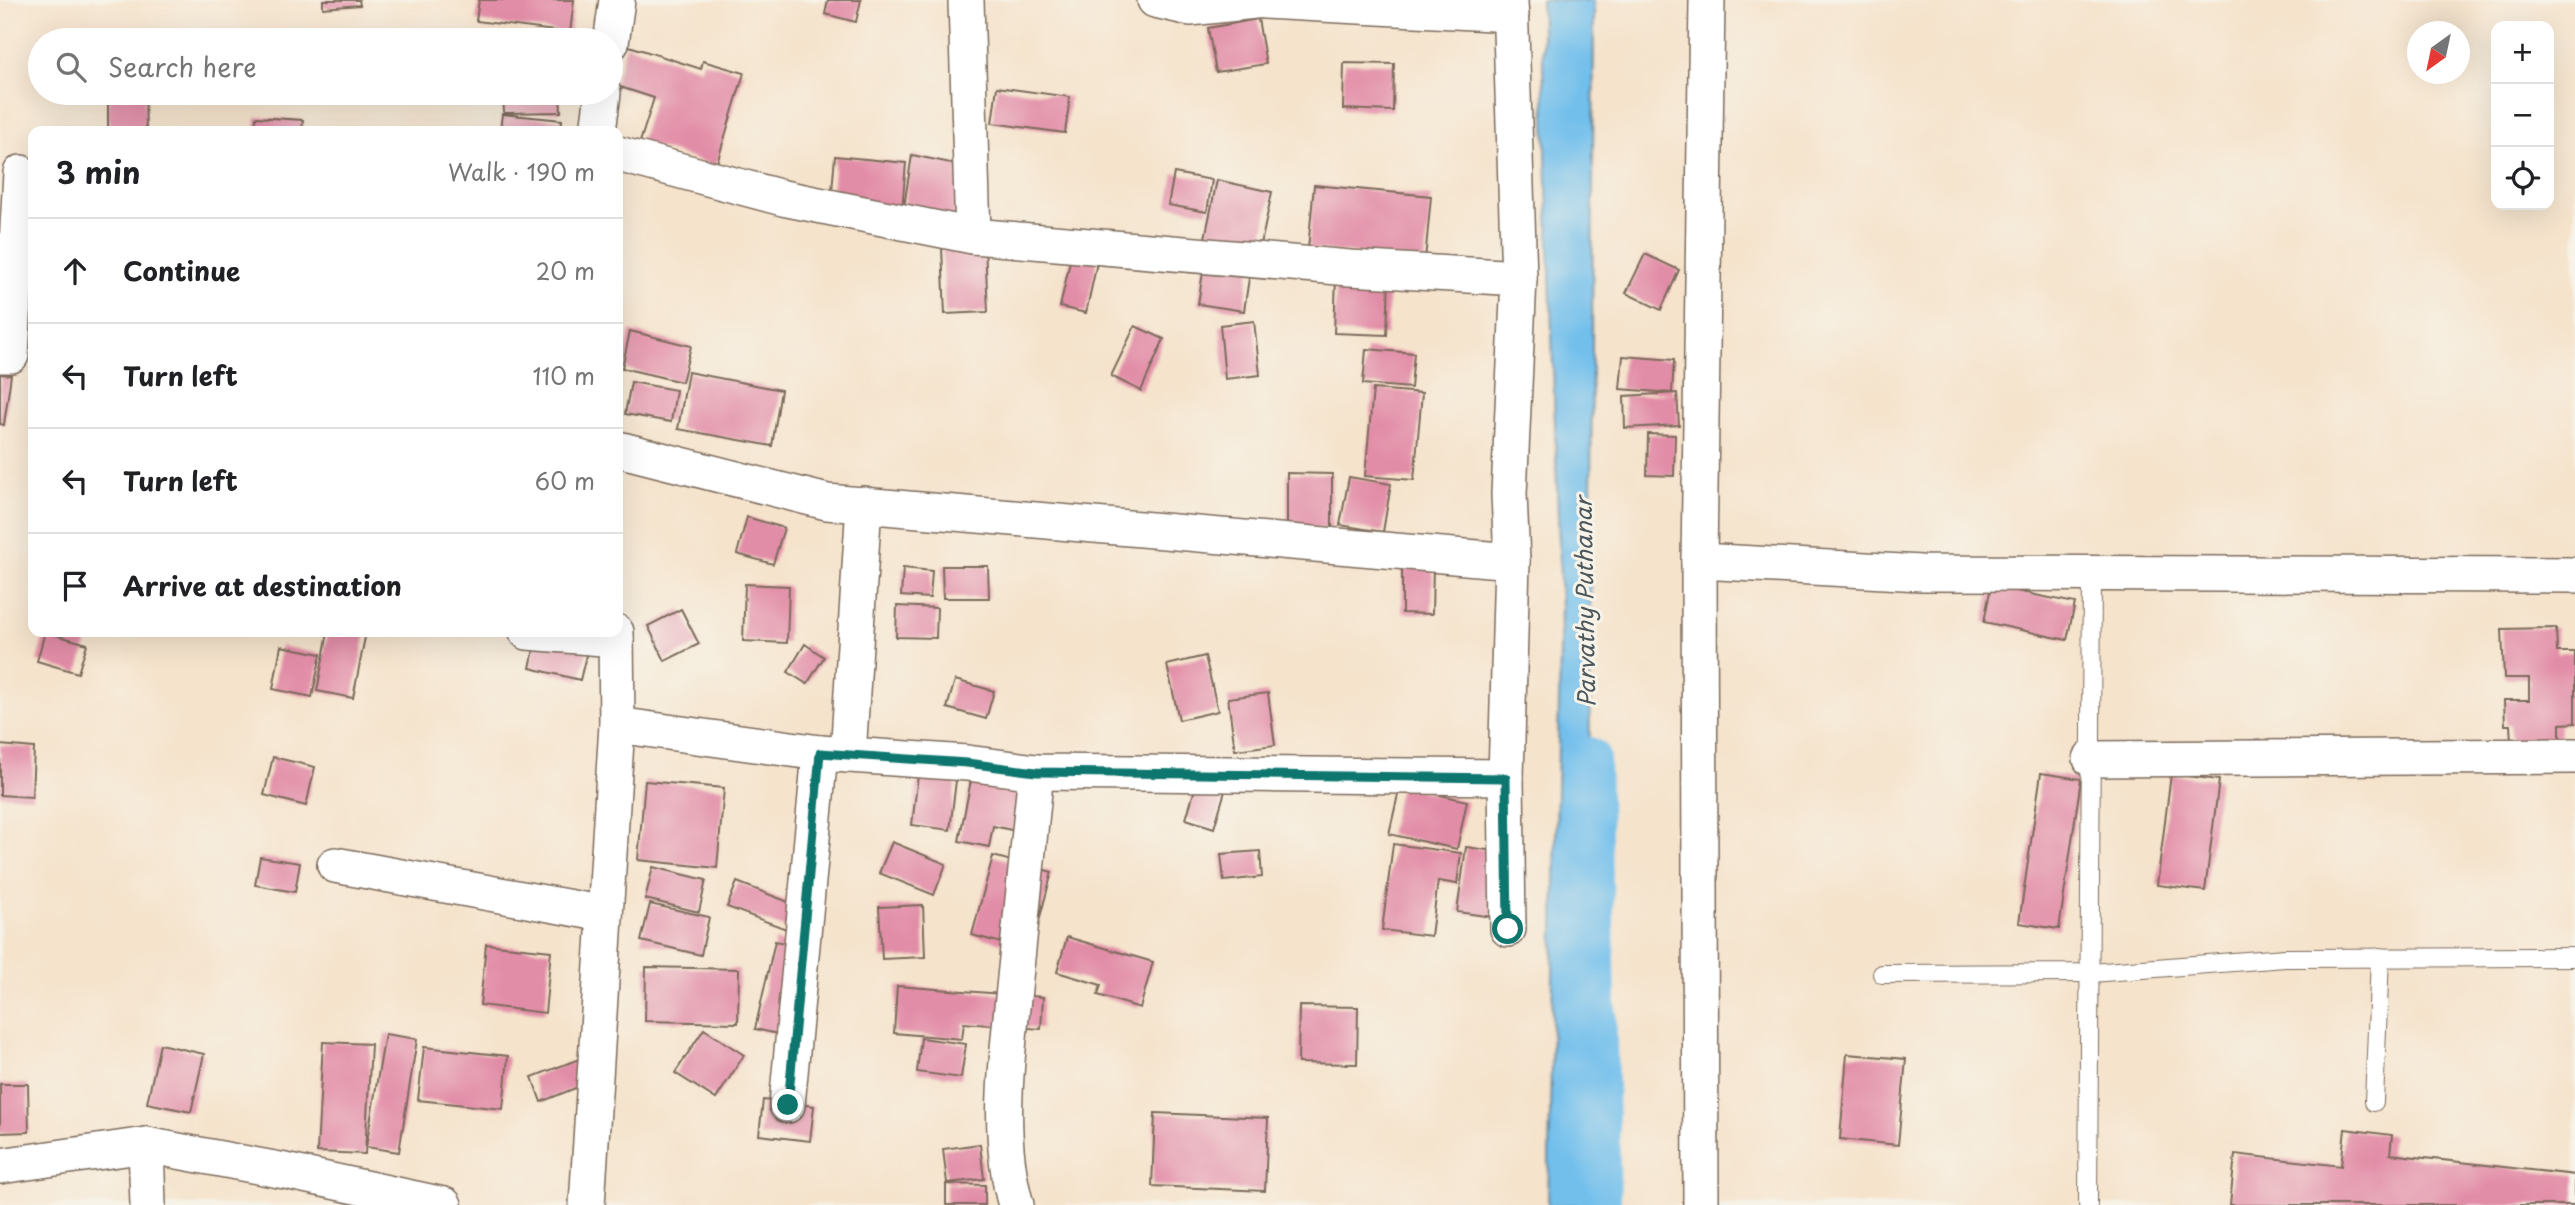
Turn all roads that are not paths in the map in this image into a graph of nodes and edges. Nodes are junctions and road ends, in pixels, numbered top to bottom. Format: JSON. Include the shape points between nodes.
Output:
{"nodes":[{"id":1,"x":617,"y":0,"type":"edge"},
{"id":2,"x":966,"y":0,"type":"edge"},
{"id":3,"x":1155,"y":0,"type":"edge"},
{"id":4,"x":1264,"y":0,"type":"edge"},
{"id":5,"x":1707,"y":0,"type":"edge"},
{"id":6,"x":1510,"y":7,"type":"edge"},
{"id":7,"x":613,"y":28,"type":"edge"},
{"id":8,"x":601,"y":105,"type":"edge"},
{"id":9,"x":599,"y":126,"type":"edge"},
{"id":10,"x":623,"y":155,"type":"edge"},
{"id":11,"x":18,"y":172,"type":"edge"},
{"id":12,"x":973,"y":236,"type":"junction"},
{"id":13,"x":1519,"y":278,"type":"junction"},
{"id":14,"x":0,"y":355,"type":"edge"},
{"id":15,"x":623,"y":450,"type":"edge"},
{"id":16,"x":864,"y":505,"type":"junction"},
{"id":17,"x":1512,"y":561,"type":"junction"},
{"id":18,"x":1699,"y":561,"type":"junction"},
{"id":19,"x":2092,"y":575,"type":"junction"},
{"id":20,"x":2575,"y":575,"type":"edge"},
{"id":21,"x":616,"y":637,"type":"edge"},
{"id":22,"x":617,"y":725,"type":"junction"},
{"id":23,"x":834,"y":754,"type":"junction"},
{"id":24,"x":2575,"y":755,"type":"edge"},
{"id":25,"x":2091,"y":759,"type":"junction"},
{"id":26,"x":1036,"y":772,"type":"junction"},
{"id":27,"x":1506,"y":778,"type":"junction"},
{"id":28,"x":335,"y":865,"type":"dead end"},
{"id":29,"x":605,"y":914,"type":"junction"},
{"id":30,"x":1508,"y":929,"type":"dead end"},
{"id":31,"x":2380,"y":957,"type":"junction"},
{"id":32,"x":2575,"y":957,"type":"edge"},
{"id":33,"x":1882,"y":974,"type":"dead end"},
{"id":34,"x":2091,"y":974,"type":"junction"},
{"id":35,"x":2374,"y":1102,"type":"dead end"},
{"id":36,"x":788,"y":1105,"type":"dead end"},
{"id":37,"x":146,"y":1145,"type":"junction"},
{"id":38,"x":0,"y":1166,"type":"edge"},
{"id":39,"x":148,"y":1205,"type":"edge"},
{"id":40,"x":444,"y":1205,"type":"edge"},
{"id":41,"x":587,"y":1205,"type":"edge"},
{"id":42,"x":1016,"y":1205,"type":"edge"},
{"id":43,"x":1701,"y":1205,"type":"edge"},
{"id":44,"x":2088,"y":1205,"type":"edge"}],
"edges":[{"from":1,"to":7,"type":"street"},
{"from":2,"to":12,"type":"street"},
{"from":3,"to":4,"type":"street","via":[[1190,8]]},
{"from":4,"to":6,"type":"street"},
{"from":5,"to":18,"type":"street"},
{"from":6,"to":13,"type":"street"},
{"from":8,"to":9,"type":"street"},
{"from":10,"to":12,"type":"street","via":[[783,198]]},
{"from":11,"to":14,"type":"street","via":[[11,355]]},
{"from":12,"to":13,"type":"street"},
{"from":13,"to":17,"type":"street","via":[[1509,494]]},
{"from":15,"to":16,"type":"street","via":[[827,502]]},
{"from":16,"to":17,"type":"street"},
{"from":16,"to":23,"type":"street"},
{"from":17,"to":27,"type":"street"},
{"from":18,"to":19,"type":"street","via":[[1921,573]]},
{"from":18,"to":43,"type":"street"},
{"from":19,"to":20,"type":"street"},
{"from":19,"to":25,"type":"lane"},
{"from":21,"to":22,"type":"street"},
{"from":22,"to":23,"type":"street"},
{"from":22,"to":29,"type":"street"},
{"from":23,"to":26,"type":"street"},
{"from":23,"to":36,"type":"street"},
{"from":24,"to":25,"type":"street"},
{"from":25,"to":34,"type":"lane"},
{"from":26,"to":27,"type":"street"},
{"from":26,"to":42,"type":"street","via":[[1005,1076],[1006,1136]]},
{"from":27,"to":30,"type":"street"},
{"from":28,"to":29,"type":"street"},
{"from":29,"to":41,"type":"street"},
{"from":31,"to":32,"type":"lane"},
{"from":31,"to":34,"type":"lane","via":[[2286,958]]},
{"from":31,"to":35,"type":"lane"},
{"from":33,"to":34,"type":"lane"},
{"from":34,"to":44,"type":"lane"},
{"from":37,"to":38,"type":"street"},
{"from":37,"to":39,"type":"street"},
{"from":37,"to":40,"type":"street"}]}
